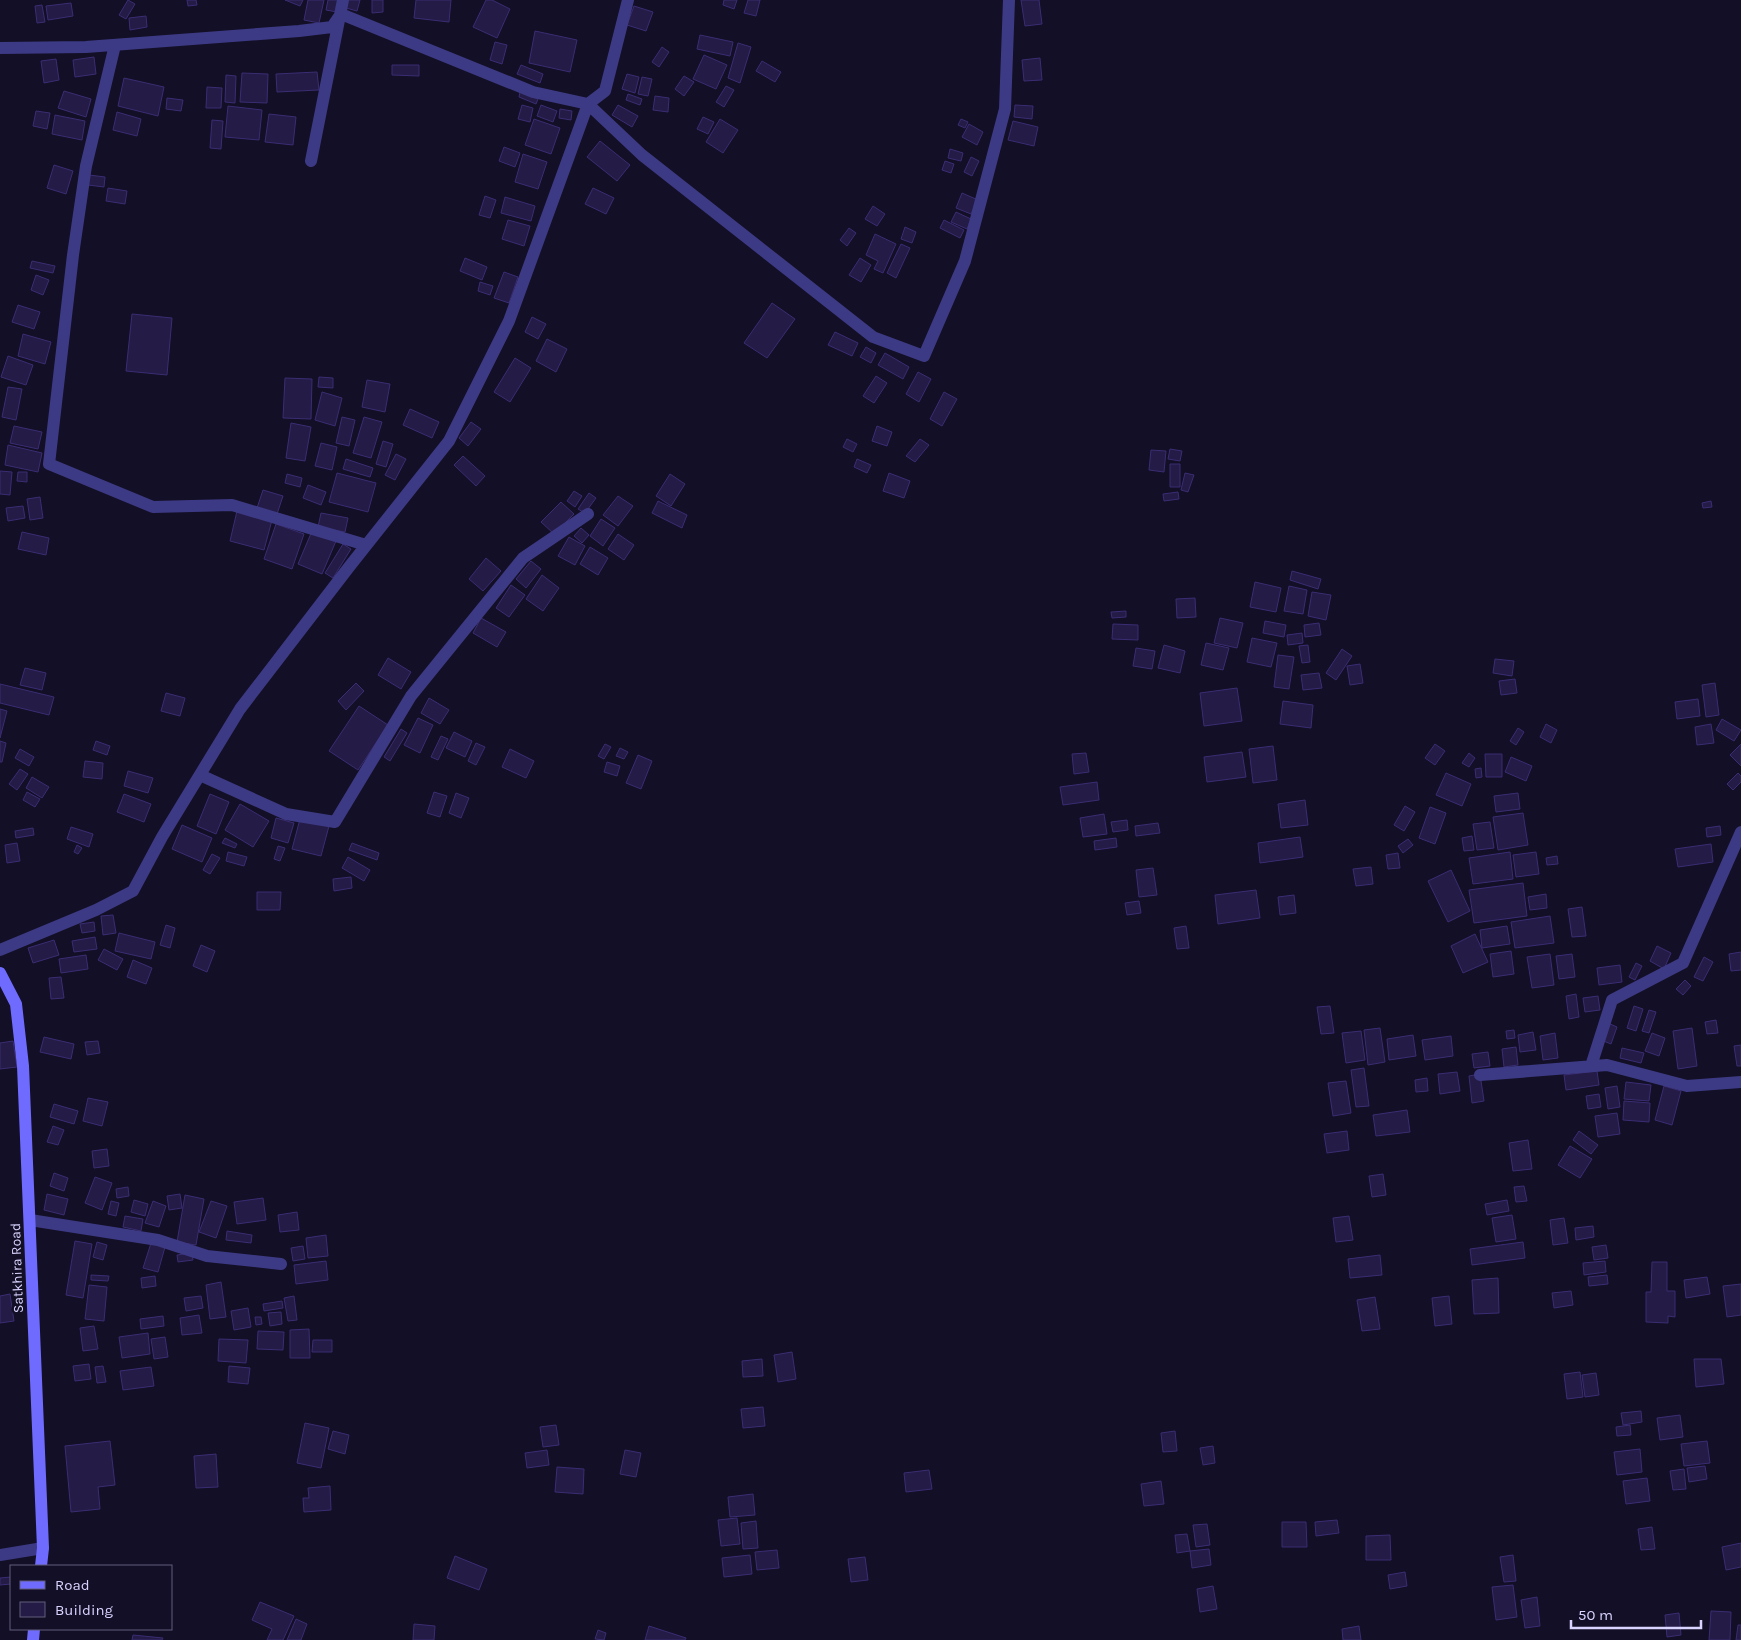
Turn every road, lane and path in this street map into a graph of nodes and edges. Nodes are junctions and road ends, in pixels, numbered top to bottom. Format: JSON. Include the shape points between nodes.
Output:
{"nodes":[{"id":1,"x":343,"y":0,"type":"edge"},
{"id":2,"x":628,"y":0,"type":"edge"},
{"id":3,"x":1009,"y":0,"type":"edge"},
{"id":4,"x":341,"y":14,"type":"junction"},
{"id":5,"x":115,"y":45,"type":"junction"},
{"id":6,"x":0,"y":48,"type":"edge"},
{"id":7,"x":588,"y":104,"type":"junction"},
{"id":8,"x":310,"y":161,"type":"dead end"},
{"id":9,"x":588,"y":514,"type":"dead end"},
{"id":10,"x":366,"y":545,"type":"junction"},
{"id":11,"x":200,"y":775,"type":"junction"},
{"id":12,"x":1741,"y":832,"type":"edge"},
{"id":13,"x":0,"y":950,"type":"edge"},
{"id":14,"x":0,"y":973,"type":"edge"},
{"id":15,"x":1592,"y":1066,"type":"junction"},
{"id":16,"x":1480,"y":1075,"type":"dead end"},
{"id":17,"x":1741,"y":1082,"type":"edge"},
{"id":18,"x":30,"y":1220,"type":"junction"},
{"id":19,"x":281,"y":1264,"type":"dead end"},
{"id":20,"x":43,"y":1548,"type":"junction"},
{"id":21,"x":0,"y":1555,"type":"edge"},
{"id":22,"x":41,"y":1565,"type":"edge"}],
"edges":[{"from":1,"to":4,"type":"street"},
{"from":2,"to":7,"type":"street","via":[[605,91]]},
{"from":3,"to":7,"type":"street","via":[[1005,109],[965,261],[924,356],[873,337],[642,155]]},
{"from":4,"to":5,"type":"street","via":[[332,26]]},
{"from":4,"to":7,"type":"street","via":[[533,92]]},
{"from":4,"to":8,"type":"street"},
{"from":5,"to":6,"type":"street"},
{"from":5,"to":10,"type":"street","via":[[86,166],[49,464],[153,507],[232,505]]},
{"from":7,"to":10,"type":"street","via":[[509,321],[449,441]]},
{"from":9,"to":11,"type":"street","via":[[523,558],[412,696],[335,822],[286,814]]},
{"from":10,"to":11,"type":"street","via":[[240,709]]},
{"from":11,"to":13,"type":"street","via":[[133,891]]},
{"from":12,"to":15,"type":"street","via":[[1683,963],[1612,1000]]},
{"from":14,"to":18,"type":"main road","name":"Satkhira Road","via":[[16,1004],[23,1066]]},
{"from":15,"to":16,"type":"street"},
{"from":15,"to":17,"type":"street","via":[[1607,1065],[1688,1086]]},
{"from":18,"to":19,"type":"street","via":[[158,1240],[207,1256]]},
{"from":18,"to":20,"type":"main road","name":"Satkhira Road"},
{"from":20,"to":21,"type":"street"},
{"from":20,"to":22,"type":"main road","name":"Satkhira Road"}]}
